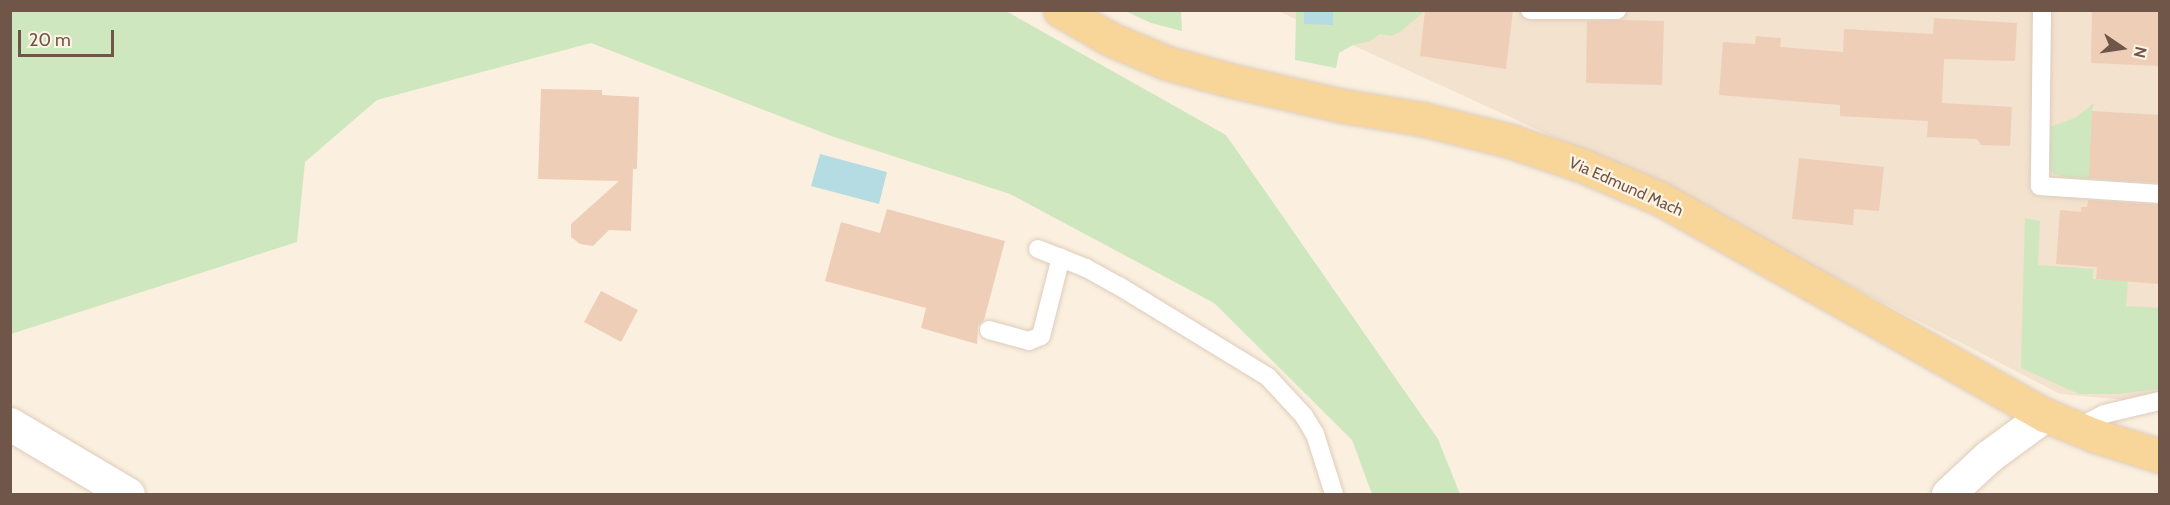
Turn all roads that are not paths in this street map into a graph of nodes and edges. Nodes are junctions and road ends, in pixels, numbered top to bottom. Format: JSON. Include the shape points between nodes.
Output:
{"nodes":[{"id":1,"x":1060,"y":10,"type":"edge"},
{"id":2,"x":1530,"y":10,"type":"edge"},
{"id":3,"x":1617,"y":10,"type":"edge"},
{"id":4,"x":2042,"y":10,"type":"edge"},
{"id":5,"x":2160,"y":194,"type":"edge"},
{"id":6,"x":1038,"y":249,"type":"dead end"},
{"id":7,"x":1060,"y":257,"type":"junction"},
{"id":8,"x":989,"y":330,"type":"dead end"},
{"id":9,"x":2160,"y":401,"type":"edge"},
{"id":10,"x":2045,"y":415,"type":"junction"},
{"id":11,"x":10,"y":424,"type":"edge"},
{"id":12,"x":2077,"y":428,"type":"junction"},
{"id":13,"x":2158,"y":455,"type":"edge"},
{"id":14,"x":128,"y":495,"type":"edge"},
{"id":15,"x":1334,"y":495,"type":"edge"},
{"id":16,"x":1948,"y":495,"type":"edge"}],
"edges":[{"from":1,"to":10,"type":"main road","name":"Via Edmund Mach","via":[[1110,39],[1167,63],[1255,86],[1422,119],[1510,141],[1581,165],[1661,199]]},
{"from":2,"to":3,"type":"lane"},
{"from":4,"to":5,"type":"lane","via":[[2040,186]]},
{"from":6,"to":7,"type":"lane"},
{"from":7,"to":8,"type":"lane","via":[[1041,336],[1029,341]]},
{"from":7,"to":15,"type":"lane","via":[[1119,286],[1268,377],[1315,434]]},
{"from":9,"to":12,"type":"lane","via":[[2104,414]]},
{"from":10,"to":12,"type":"main road","name":"Via Edmund Mach"},
{"from":10,"to":16,"type":"street","via":[[1989,456]]},
{"from":11,"to":14,"type":"street"},
{"from":12,"to":13,"type":"main road","name":"Via Edmund Mach"}]}
